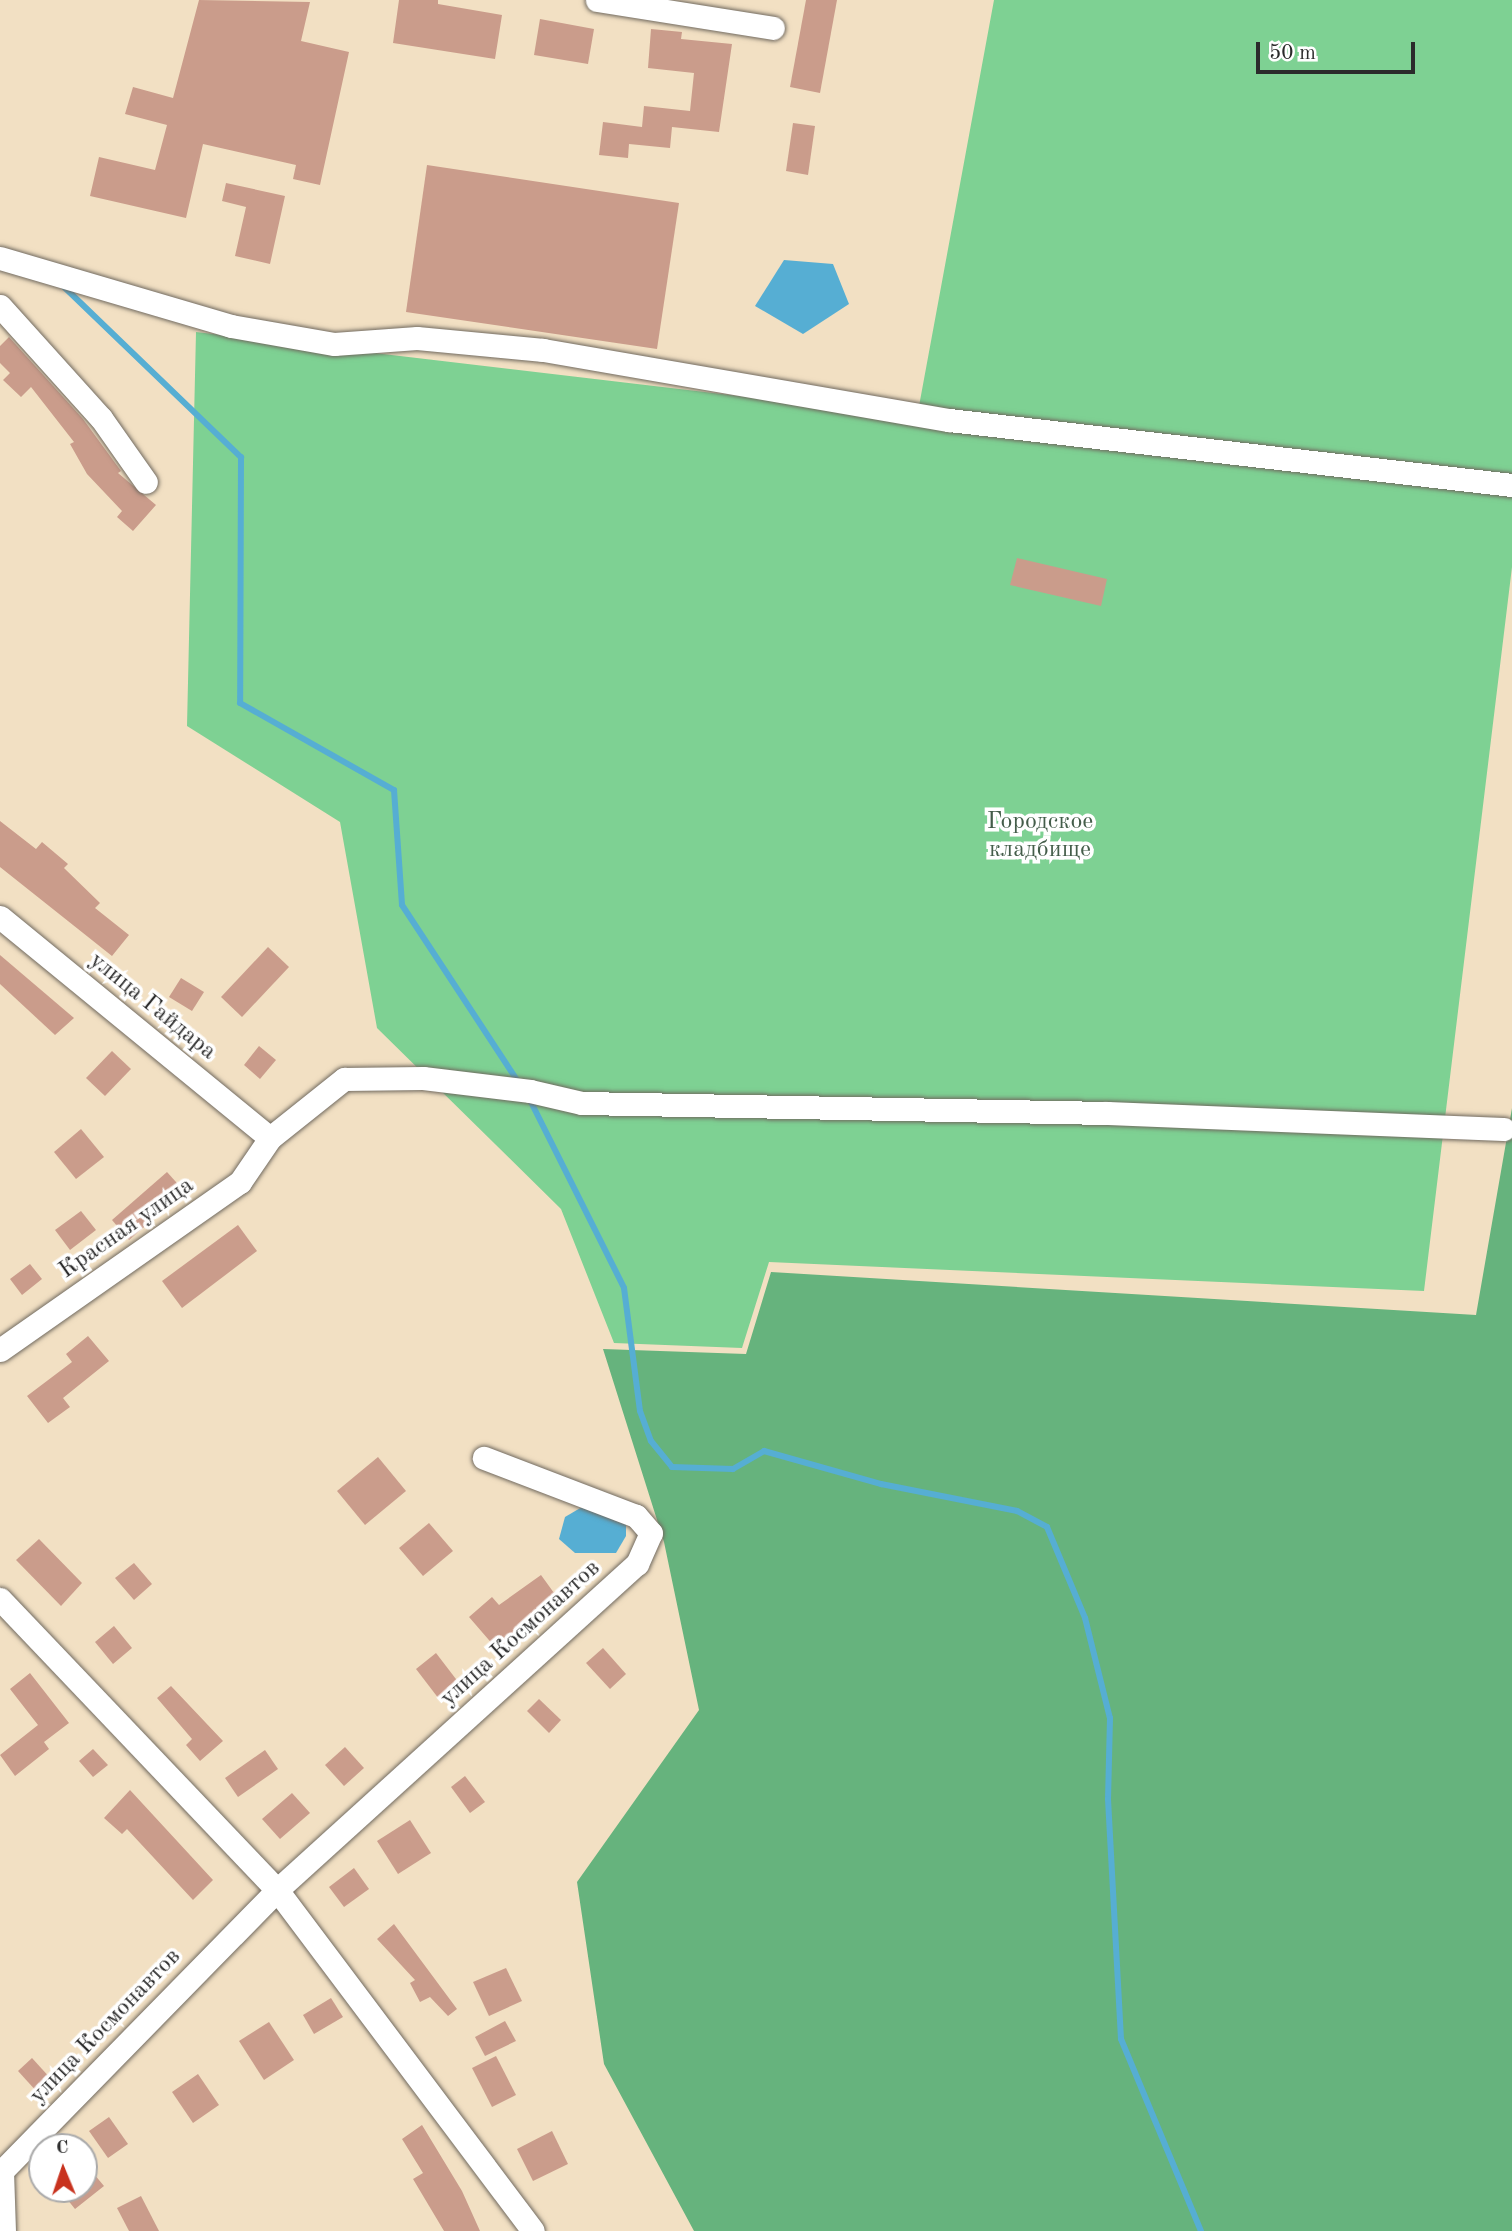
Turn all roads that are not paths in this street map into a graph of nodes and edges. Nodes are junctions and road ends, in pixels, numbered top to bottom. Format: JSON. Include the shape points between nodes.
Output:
{"nodes":[{"id":1,"x":597,"y":0,"type":"edge"},
{"id":2,"x":773,"y":28,"type":"dead end"},
{"id":3,"x":0,"y":258,"type":"edge"},
{"id":4,"x":0,"y":306,"type":"edge"},
{"id":5,"x":146,"y":482,"type":"dead end"},
{"id":6,"x":1512,"y":485,"type":"edge"},
{"id":7,"x":0,"y":916,"type":"edge"},
{"id":8,"x":1504,"y":1129,"type":"dead end"},
{"id":9,"x":270,"y":1138,"type":"junction"},
{"id":10,"x":0,"y":1350,"type":"edge"},
{"id":11,"x":484,"y":1458,"type":"dead end"},
{"id":12,"x":0,"y":1599,"type":"edge"},
{"id":13,"x":278,"y":1889,"type":"junction"},
{"id":14,"x":1,"y":2170,"type":"edge"},
{"id":15,"x":4,"y":2231,"type":"edge"},
{"id":16,"x":533,"y":2231,"type":"edge"}],
"edges":[{"from":1,"to":2,"type":"street"},
{"from":3,"to":6,"type":"street","via":[[231,326],[334,344],[417,338],[543,350],[949,420]]},
{"from":4,"to":5,"type":"street","via":[[101,418]]},
{"from":7,"to":9,"type":"street","name":"улица Гайдара"},
{"from":8,"to":9,"type":"street","name":"Красная улица","via":[[1107,1113],[582,1103],[530,1091],[423,1078],[344,1079]]},
{"from":9,"to":10,"type":"street","name":"Красная улица","via":[[240,1182]]},
{"from":11,"to":13,"type":"street","name":"улица Космонавтов","via":[[636,1516],[651,1534],[637,1564]]},
{"from":12,"to":13,"type":"street"},
{"from":13,"to":14,"type":"street","name":"улица Космонавтов"},
{"from":13,"to":16,"type":"street"},
{"from":14,"to":15,"type":"street"}]}
